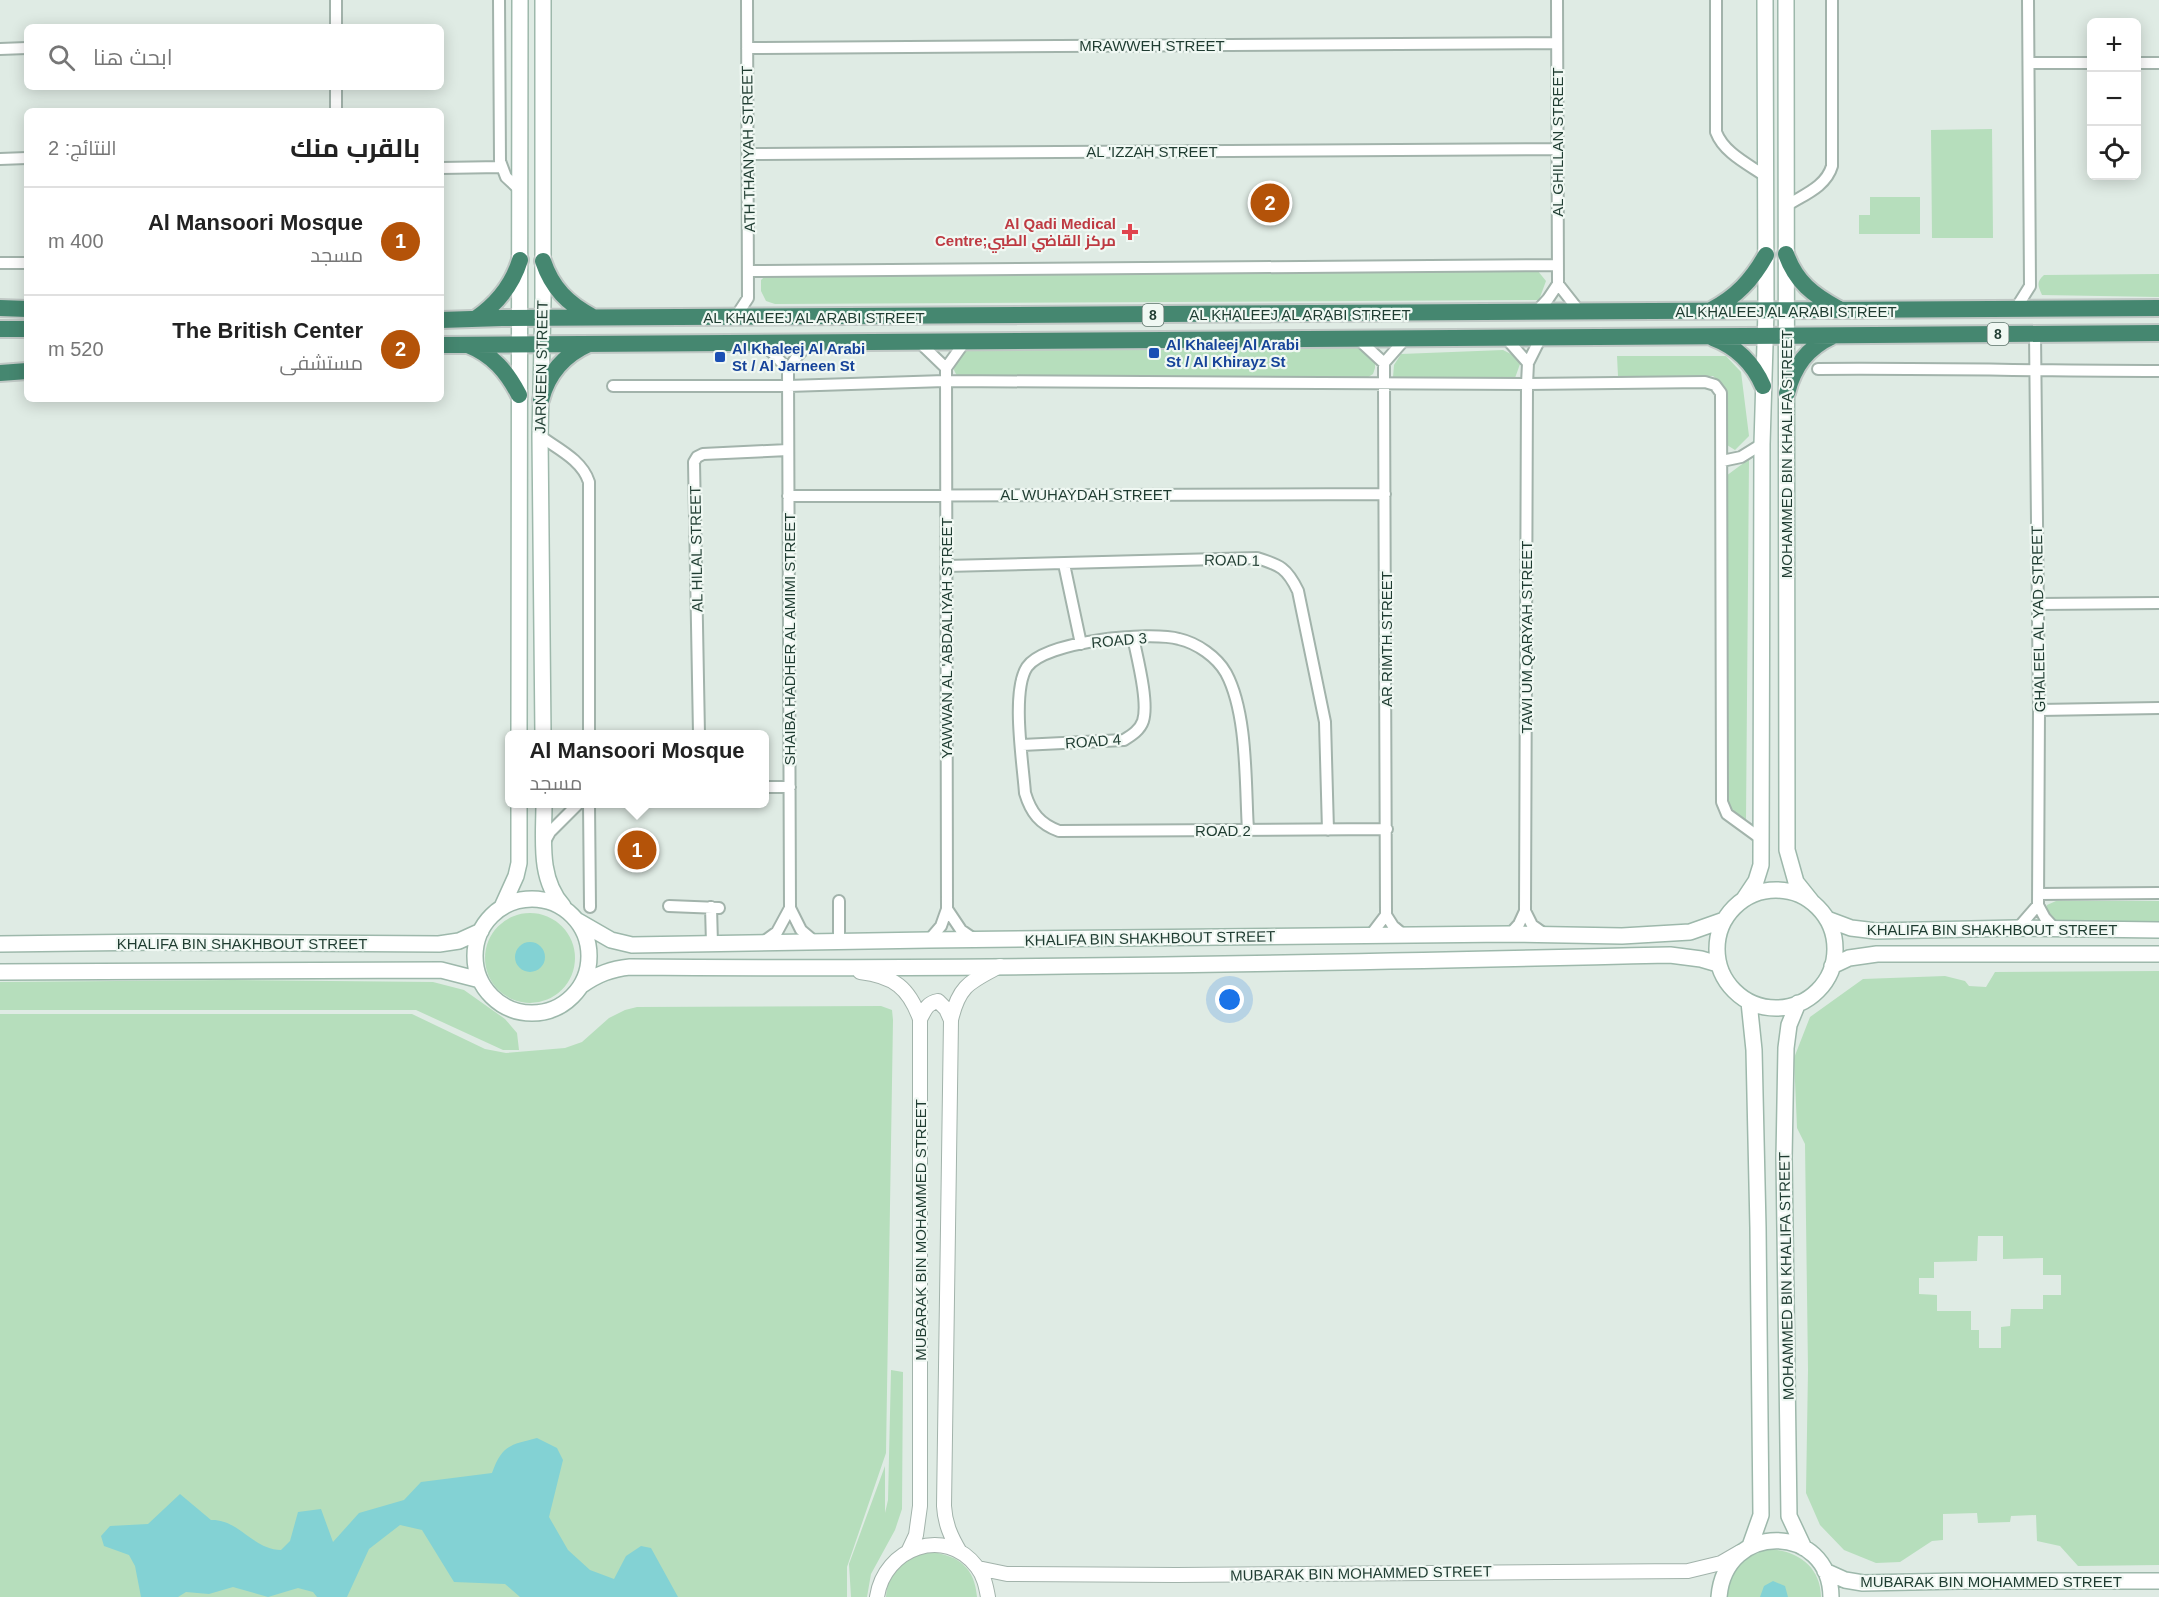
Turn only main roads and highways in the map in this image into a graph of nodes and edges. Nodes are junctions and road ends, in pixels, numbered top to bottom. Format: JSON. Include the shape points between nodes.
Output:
{"nodes":[{"id":1,"x":520,"y":0,"type":"edge"},
{"id":2,"x":543,"y":0,"type":"edge"},
{"id":3,"x":1765,"y":0,"type":"edge"},
{"id":4,"x":1786,"y":0,"type":"edge"},
{"id":5,"x":1786,"y":254,"type":"junction"},
{"id":6,"x":1766,"y":255,"type":"junction"},
{"id":7,"x":520,"y":260,"type":"junction"},
{"id":8,"x":543,"y":261,"type":"junction"},
{"id":9,"x":0,"y":308,"type":"edge"},
{"id":10,"x":2159,"y":308,"type":"edge"},
{"id":11,"x":24,"y":309,"type":"edge"},
{"id":12,"x":1710,"y":310,"type":"junction"},
{"id":13,"x":1766,"y":311,"type":"junction"},
{"id":14,"x":1785,"y":311,"type":"junction"},
{"id":15,"x":1842,"y":311,"type":"junction"},
{"id":16,"x":520,"y":318,"type":"junction"},
{"id":17,"x":475,"y":319,"type":"junction"},
{"id":18,"x":543,"y":319,"type":"junction"},
{"id":19,"x":596,"y":319,"type":"junction"},
{"id":20,"x":444,"y":320,"type":"edge"},
{"id":21,"x":0,"y":329,"type":"edge"},
{"id":22,"x":24,"y":329,"type":"edge"},
{"id":23,"x":2159,"y":333,"type":"edge"},
{"id":24,"x":1766,"y":335,"type":"junction"},
{"id":25,"x":1786,"y":335,"type":"junction"},
{"id":26,"x":1837,"y":335,"type":"junction"},
{"id":27,"x":1703,"y":336,"type":"junction"},
{"id":28,"x":520,"y":343,"type":"junction"},
{"id":29,"x":542,"y":343,"type":"junction"},
{"id":30,"x":591,"y":343,"type":"junction"},
{"id":31,"x":467,"y":344,"type":"junction"},
{"id":32,"x":444,"y":345,"type":"edge"},
{"id":33,"x":24,"y":371,"type":"edge"},
{"id":34,"x":0,"y":374,"type":"edge"},
{"id":35,"x":1763,"y":386,"type":"junction"},
{"id":36,"x":1787,"y":393,"type":"junction"},
{"id":37,"x":519,"y":395,"type":"junction"},
{"id":38,"x":541,"y":400,"type":"junction"},
{"id":39,"x":519,"y":730,"type":"edge"},
{"id":40,"x":543,"y":730,"type":"edge"},
{"id":41,"x":519,"y":808,"type":"edge"},
{"id":42,"x":544,"y":808,"type":"edge"},
{"id":43,"x":1744,"y":898,"type":"junction"},
{"id":44,"x":1812,"y":902,"type":"junction"},
{"id":45,"x":502,"y":908,"type":"junction"},
{"id":46,"x":565,"y":908,"type":"junction"},
{"id":47,"x":1827,"y":919,"type":"junction"},
{"id":48,"x":1724,"y":920,"type":"junction"},
{"id":49,"x":578,"y":921,"type":"junction"},
{"id":50,"x":2159,"y":930,"type":"edge"},
{"id":51,"x":481,"y":931,"type":"junction"},
{"id":52,"x":0,"y":944,"type":"edge"},
{"id":53,"x":2159,"y":954,"type":"edge"},
{"id":54,"x":1718,"y":964,"type":"junction"},
{"id":55,"x":1832,"y":966,"type":"junction"},
{"id":56,"x":0,"y":972,"type":"edge"},
{"id":57,"x":480,"y":980,"type":"junction"},
{"id":58,"x":582,"y":985,"type":"junction"},
{"id":59,"x":1749,"y":1002,"type":"junction"},
{"id":60,"x":1798,"y":1004,"type":"junction"},
{"id":61,"x":1804,"y":1548,"type":"junction"},
{"id":62,"x":1745,"y":1549,"type":"junction"},
{"id":63,"x":1825,"y":1570,"type":"junction"},
{"id":64,"x":2159,"y":1581,"type":"edge"},
{"id":65,"x":1719,"y":1597,"type":"edge"},
{"id":66,"x":1831,"y":1597,"type":"edge"}],
"edges":[{"from":1,"to":7,"type":"main road","name":"JARNEEN STREET"},
{"from":2,"to":8,"type":"main road","name":"JARNEEN STREET"},
{"from":3,"to":6,"type":"main road","name":"MOHAMMED BIN KHALIFA STREET"},
{"from":4,"to":5,"type":"main road","name":"MOHAMMED BIN KHALIFA STREET"},
{"from":5,"to":14,"type":"main road","name":"MOHAMMED BIN KHALIFA STREET"},
{"from":5,"to":15,"type":"highway","via":[[1806,288]]},
{"from":6,"to":12,"type":"highway","via":[[1742,290]]},
{"from":6,"to":13,"type":"main road","name":"MOHAMMED BIN KHALIFA STREET"},
{"from":7,"to":16,"type":"main road","name":"JARNEEN STREET"},
{"from":7,"to":17,"type":"highway","via":[[501,297]]},
{"from":8,"to":18,"type":"main road","name":"JARNEEN STREET"},
{"from":8,"to":19,"type":"highway","via":[[562,296]]},
{"from":9,"to":11,"type":"highway"},
{"from":10,"to":15,"type":"highway","name":"AL KHALEEJ AL ARABI STREET","number":"8"},
{"from":12,"to":13,"type":"highway","name":"AL KHALEEJ AL ARABI STREET","number":"8"},
{"from":12,"to":19,"type":"highway","name":"AL KHALEEJ AL ARABI STREET","number":"8"},
{"from":13,"to":14,"type":"highway","name":"AL KHALEEJ AL ARABI STREET","number":"8"},
{"from":13,"to":24,"type":"main road","name":"MOHAMMED BIN KHALIFA STREET"},
{"from":14,"to":15,"type":"highway","name":"AL KHALEEJ AL ARABI STREET","number":"8"},
{"from":14,"to":25,"type":"main road","name":"MOHAMMED BIN KHALIFA STREET"},
{"from":16,"to":17,"type":"highway","name":"AL KHALEEJ AL ARABI STREET","number":"8"},
{"from":16,"to":18,"type":"highway","name":"AL KHALEEJ AL ARABI STREET","number":"8"},
{"from":16,"to":28,"type":"main road","name":"JARNEEN STREET"},
{"from":17,"to":20,"type":"highway","name":"AL KHALEEJ AL ARABI STREET","number":"8"},
{"from":18,"to":19,"type":"highway","name":"AL KHALEEJ AL ARABI STREET","number":"8"},
{"from":18,"to":29,"type":"main road","name":"JARNEEN STREET"},
{"from":21,"to":22,"type":"highway"},
{"from":23,"to":26,"type":"highway","name":"AL KHALEEJ AL ARABI STREET","number":"8"},
{"from":24,"to":25,"type":"highway","name":"AL KHALEEJ AL ARABI STREET","number":"8"},
{"from":24,"to":27,"type":"highway","name":"AL KHALEEJ AL ARABI STREET","number":"8"},
{"from":24,"to":35,"type":"main road","name":"MOHAMMED BIN KHALIFA STREET"},
{"from":25,"to":26,"type":"highway","name":"AL KHALEEJ AL ARABI STREET","number":"8"},
{"from":25,"to":36,"type":"main road","name":"MOHAMMED BIN KHALIFA STREET"},
{"from":26,"to":36,"type":"highway","via":[[1805,354]]},
{"from":27,"to":30,"type":"highway","name":"AL KHALEEJ AL ARABI STREET","number":"8"},
{"from":27,"to":35,"type":"highway","via":[[1725,343],[1743,356]]},
{"from":28,"to":29,"type":"highway","name":"AL KHALEEJ AL ARABI STREET","number":"8"},
{"from":28,"to":31,"type":"highway","name":"AL KHALEEJ AL ARABI STREET","number":"8"},
{"from":28,"to":37,"type":"main road","name":"JARNEEN STREET"},
{"from":29,"to":30,"type":"highway","name":"AL KHALEEJ AL ARABI STREET","number":"8"},
{"from":29,"to":38,"type":"main road","name":"JARNEEN STREET"},
{"from":30,"to":38,"type":"highway","via":[[571,353],[555,369]]},
{"from":31,"to":32,"type":"highway","name":"AL KHALEEJ AL ARABI STREET","number":"8"},
{"from":31,"to":37,"type":"highway","via":[[497,363]]},
{"from":33,"to":34,"type":"highway"},
{"from":35,"to":43,"type":"main road","name":"MOHAMMED BIN KHALIFA STREET","via":[[1761,865]]},
{"from":36,"to":44,"type":"main road","name":"MOHAMMED BIN KHALIFA STREET","via":[[1787,850],[1796,882]]},
{"from":37,"to":39,"type":"main road","name":"JARNEEN STREET"},
{"from":38,"to":40,"type":"main road","name":"JARNEEN STREET"},
{"from":41,"to":45,"type":"main road","via":[[519,863]]},
{"from":42,"to":46,"type":"main road","via":[[545,872],[555,897]]},
{"from":43,"to":44,"type":"main road","via":[[1761,891],[1779,890],[1797,893]]},
{"from":43,"to":48,"type":"main road"},
{"from":44,"to":47,"type":"main road"},
{"from":45,"to":46,"type":"main road","via":[[533,898]]},
{"from":45,"to":51,"type":"main road"},
{"from":46,"to":49,"type":"main road"},
{"from":47,"to":50,"type":"main road","name":"KHALIFA BIN SHAKHBOUT STREET","via":[[1851,928],[1876,931]]},
{"from":47,"to":55,"type":"main road","via":[[1835,950]]},
{"from":48,"to":49,"type":"main road","name":"KHALIFA BIN SHAKHBOUT STREET","via":[[1690,932],[1622,936],[1510,934],[632,945],[611,940]]},
{"from":48,"to":54,"type":"main road","via":[[1718,934]]},
{"from":49,"to":58,"type":"main road","via":[[587,936],[590,953]]},
{"from":51,"to":52,"type":"main road","name":"KHALIFA BIN SHAKHBOUT STREET","via":[[459,941],[439,944]]},
{"from":51,"to":57,"type":"main road","via":[[476,947]]},
{"from":53,"to":55,"type":"main road","name":"KHALIFA BIN SHAKHBOUT STREET","via":[[1877,954],[1849,958]]},
{"from":54,"to":58,"type":"main road","name":"KHALIFA BIN SHAKHBOUT STREET","via":[[1670,955],[831,969],[630,967],[611,969]]},
{"from":54,"to":59,"type":"main road","via":[[1735,993]]},
{"from":55,"to":60,"type":"main road","via":[[1825,982]]},
{"from":56,"to":57,"type":"main road","name":"KHALIFA BIN SHAKHBOUT STREET","via":[[441,970]]},
{"from":57,"to":58,"type":"main road","via":[[502,1005],[535,1014],[570,1000]]},
{"from":59,"to":60,"type":"main road","via":[[1774,1008]]},
{"from":59,"to":62,"type":"main road","name":"MOHAMMED BIN KHALIFA STREET","via":[[1755,1062],[1761,1515]]},
{"from":60,"to":61,"type":"main road","name":"MOHAMMED BIN KHALIFA STREET","via":[[1786,1048],[1784,1158],[1789,1516]]},
{"from":61,"to":62,"type":"main road","via":[[1768,1540]]},
{"from":61,"to":63,"type":"main road"},
{"from":62,"to":65,"type":"main road","name":"MOHAMMED BIN KHALIFA STREET","via":[[1725,1570]]},
{"from":63,"to":64,"type":"main road","name":"MUBARAK BIN MOHAMMED STREET","via":[[1863,1584]]},
{"from":63,"to":66,"type":"main road"}]}
